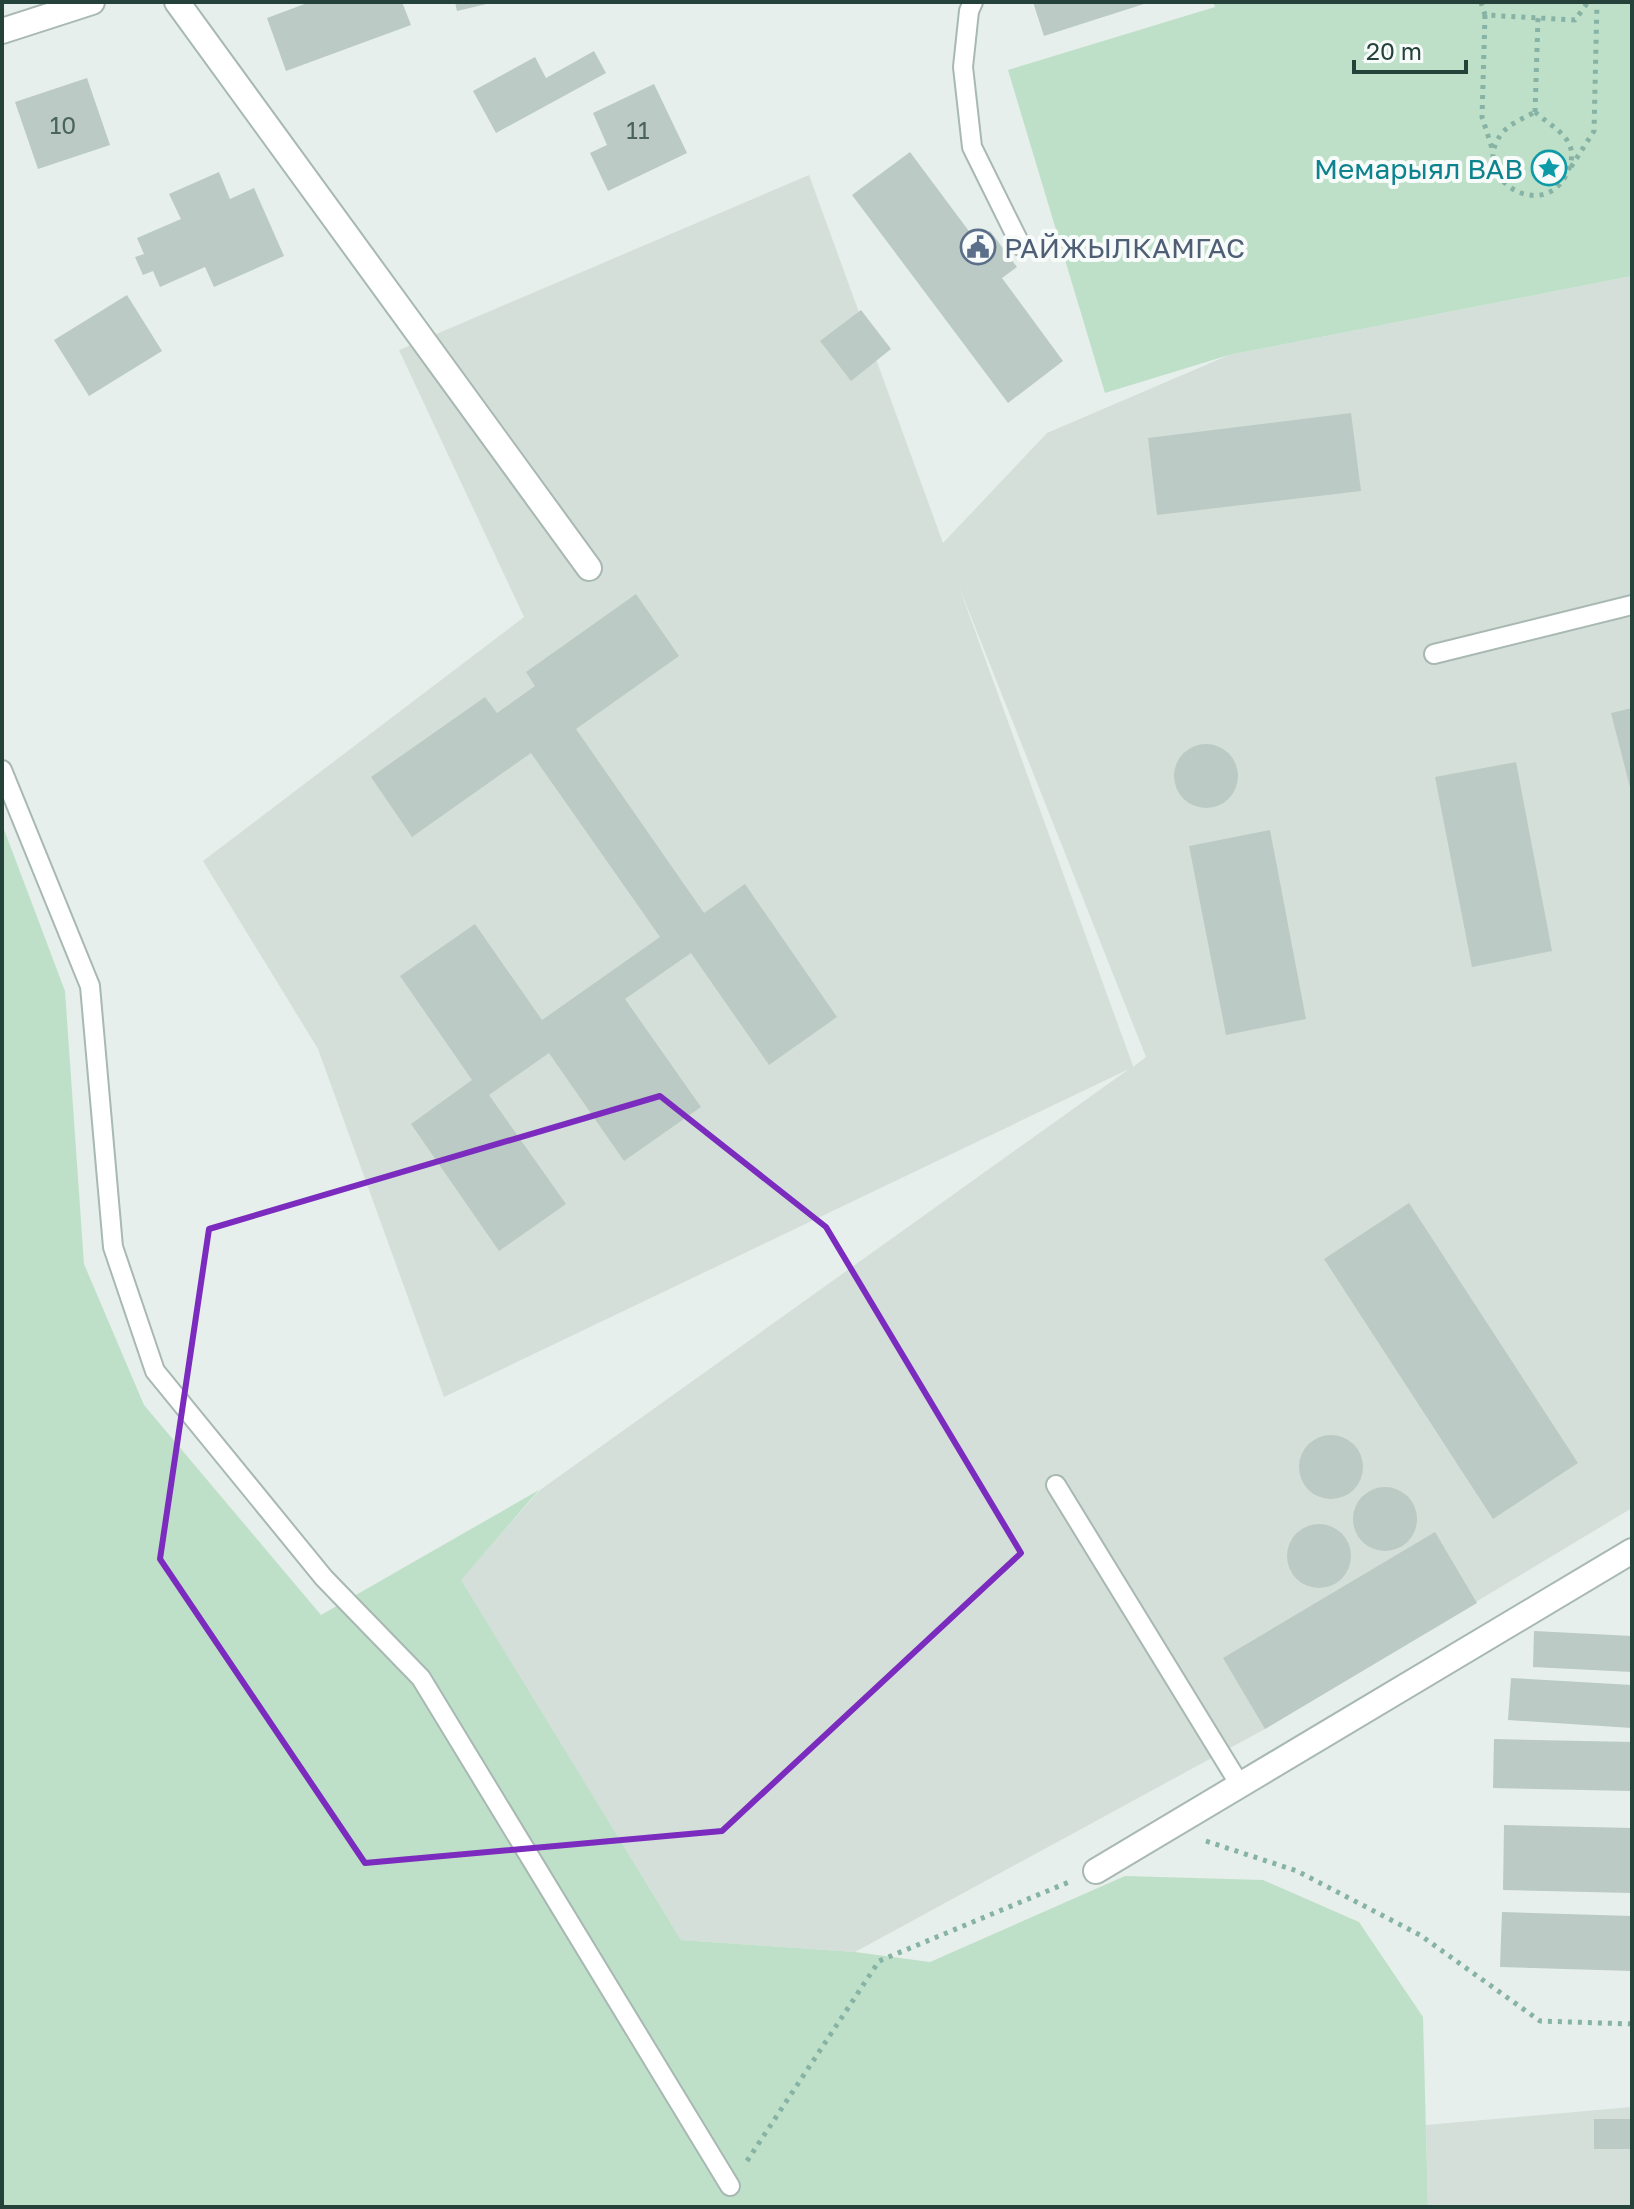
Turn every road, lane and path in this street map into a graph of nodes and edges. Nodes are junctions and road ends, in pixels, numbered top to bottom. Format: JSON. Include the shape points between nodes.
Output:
{"nodes":[{"id":1,"x":92,"y":2,"type":"edge"},
{"id":2,"x":177,"y":2,"type":"edge"},
{"id":3,"x":973,"y":2,"type":"edge"},
{"id":4,"x":1481,"y":2,"type":"edge"},
{"id":5,"x":1588,"y":2,"type":"edge"},
{"id":6,"x":1597,"y":2,"type":"edge"},
{"id":7,"x":1485,"y":15,"type":"junction"},
{"id":8,"x":1538,"y":18,"type":"junction"},
{"id":9,"x":2,"y":31,"type":"edge"},
{"id":10,"x":1535,"y":112,"type":"junction"},
{"id":11,"x":1494,"y":152,"type":"junction"},
{"id":12,"x":1568,"y":171,"type":"junction"},
{"id":13,"x":1021,"y":246,"type":"dead end"},
{"id":14,"x":589,"y":568,"type":"dead end"},
{"id":15,"x":1632,"y":605,"type":"edge"},
{"id":16,"x":1434,"y":654,"type":"dead end"},
{"id":17,"x":2,"y":770,"type":"edge"},
{"id":18,"x":1056,"y":1485,"type":"dead end"},
{"id":19,"x":1632,"y":1551,"type":"edge"},
{"id":20,"x":1240,"y":1785,"type":"junction"},
{"id":21,"x":1167,"y":1829,"type":"junction"},
{"id":22,"x":1096,"y":1871,"type":"joint"},
{"id":23,"x":1632,"y":2024,"type":"edge"},
{"id":24,"x":730,"y":2186,"type":"joint"}],
"edges":[{"from":1,"to":9,"type":"street"},
{"from":2,"to":14,"type":"street"},
{"from":3,"to":13,"type":"lane","via":[[963,67],[972,147]]},
{"from":4,"to":7,"type":"path"},
{"from":5,"to":8,"type":"path","via":[[1575,20]]},
{"from":6,"to":12,"type":"path","via":[[1594,131]]},
{"from":7,"to":8,"type":"path"},
{"from":7,"to":11,"type":"path","via":[[1482,117]]},
{"from":8,"to":10,"type":"path"},
{"from":10,"to":11,"type":"path","via":[[1506,129]]},
{"from":10,"to":12,"type":"path","via":[[1570,145]]},
{"from":11,"to":12,"type":"path","via":[[1499,176],[1517,192],[1541,195],[1562,182]]},
{"from":15,"to":16,"type":"lane"},
{"from":17,"to":24,"type":"lane","via":[[90,986],[113,1247],[155,1371],[324,1578],[421,1678]]},
{"from":18,"to":20,"type":"lane"},
{"from":19,"to":20,"type":"street"},
{"from":20,"to":21,"type":"street"},
{"from":21,"to":22,"type":"street"},
{"from":21,"to":23,"type":"path","via":[[1297,1871],[1420,1935],[1540,2021]]},
{"from":22,"to":24,"type":"path","via":[[879,1961]]}]}
